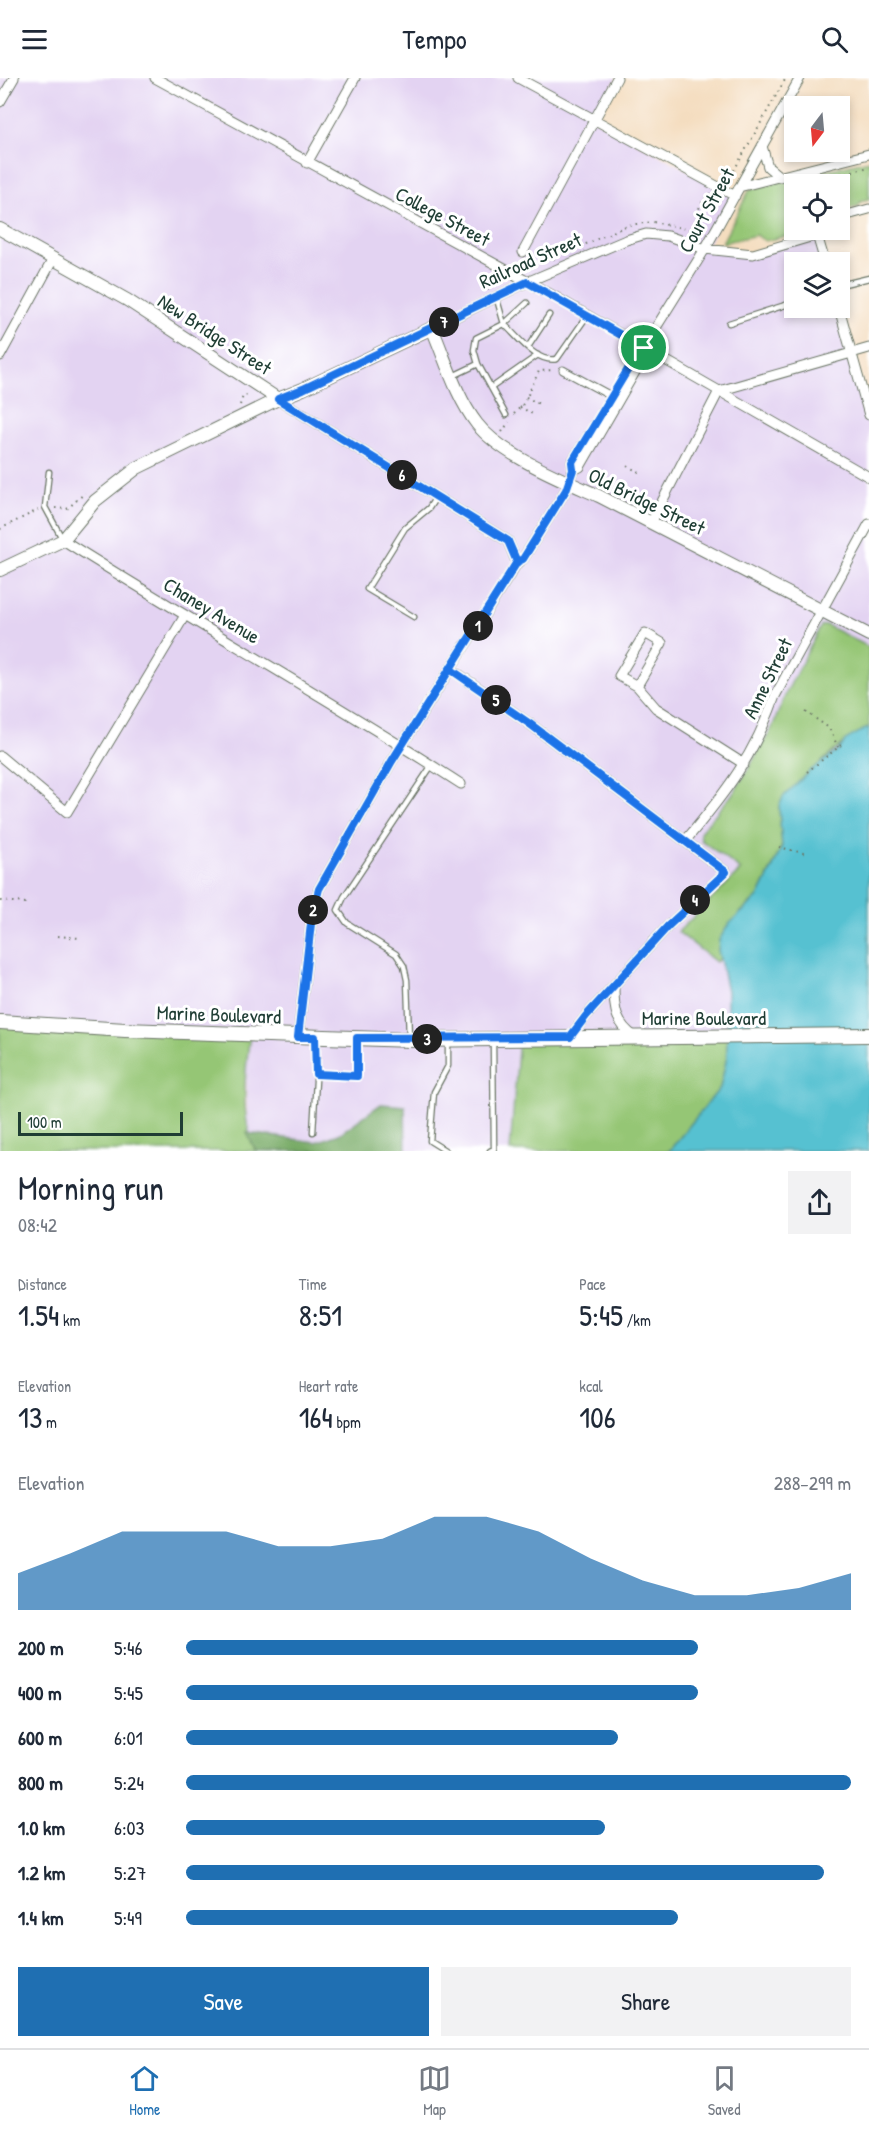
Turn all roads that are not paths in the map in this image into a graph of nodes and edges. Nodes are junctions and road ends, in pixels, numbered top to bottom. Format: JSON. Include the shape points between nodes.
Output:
{"nodes":[{"id":1,"x":14,"y":78,"type":"edge"},
{"id":2,"x":155,"y":78,"type":"edge"},
{"id":3,"x":355,"y":78,"type":"edge"},
{"id":4,"x":518,"y":78,"type":"edge"},
{"id":5,"x":617,"y":78,"type":"edge"},
{"id":6,"x":800,"y":78,"type":"edge"},
{"id":7,"x":0,"y":102,"type":"edge"},
{"id":8,"x":594,"y":119,"type":"junction"},
{"id":9,"x":762,"y":146,"type":"junction"},
{"id":10,"x":869,"y":154,"type":"edge"},
{"id":11,"x":307,"y":163,"type":"junction"},
{"id":12,"x":780,"y":177,"type":"junction"},
{"id":13,"x":737,"y":191,"type":"junction"},
{"id":14,"x":869,"y":209,"type":"edge"},
{"id":15,"x":850,"y":214,"type":"edge"},
{"id":16,"x":0,"y":229,"type":"edge"},
{"id":17,"x":796,"y":240,"type":"edge"},
{"id":18,"x":705,"y":249,"type":"junction"},
{"id":19,"x":523,"y":252,"type":"dead end"},
{"id":20,"x":53,"y":259,"type":"junction"},
{"id":21,"x":869,"y":278,"type":"edge"},
{"id":22,"x":527,"y":282,"type":"junction"},
{"id":23,"x":850,"y":283,"type":"edge"},
{"id":24,"x":496,"y":296,"type":"junction"},
{"id":25,"x":527,"y":303,"type":"dead end"},
{"id":26,"x":784,"y":306,"type":"edge"},
{"id":27,"x":549,"y":315,"type":"dead end"},
{"id":28,"x":588,"y":316,"type":"junction"},
{"id":29,"x":842,"y":318,"type":"edge"},
{"id":30,"x":729,"y":323,"type":"dead end"},
{"id":31,"x":504,"y":324,"type":"junction"},
{"id":32,"x":432,"y":328,"type":"junction"},
{"id":33,"x":528,"y":347,"type":"junction"},
{"id":34,"x":644,"y":348,"type":"junction"},
{"id":35,"x":869,"y":348,"type":"edge"},
{"id":36,"x":852,"y":353,"type":"junction"},
{"id":37,"x":538,"y":355,"type":"junction"},
{"id":38,"x":0,"y":356,"type":"edge"},
{"id":39,"x":478,"y":364,"type":"junction"},
{"id":40,"x":563,"y":370,"type":"road end"},
{"id":41,"x":453,"y":376,"type":"junction"},
{"id":42,"x":491,"y":387,"type":"junction"},
{"id":43,"x":719,"y":391,"type":"junction"},
{"id":44,"x":617,"y":392,"type":"junction"},
{"id":45,"x":278,"y":399,"type":"junction"},
{"id":46,"x":506,"y":415,"type":"dead end"},
{"id":47,"x":869,"y":415,"type":"edge"},
{"id":48,"x":49,"y":472,"type":"dead end"},
{"id":49,"x":869,"y":477,"type":"edge"},
{"id":50,"x":567,"y":483,"type":"junction"},
{"id":51,"x":436,"y":496,"type":"junction"},
{"id":52,"x":651,"y":524,"type":"junction"},
{"id":53,"x":869,"y":524,"type":"edge"},
{"id":54,"x":63,"y":540,"type":"junction"},
{"id":55,"x":517,"y":562,"type":"junction"},
{"id":56,"x":0,"y":570,"type":"edge"},
{"id":57,"x":821,"y":611,"type":"junction"},
{"id":58,"x":184,"y":617,"type":"junction"},
{"id":59,"x":414,"y":617,"type":"dead end"},
{"id":60,"x":869,"y":634,"type":"edge"},
{"id":61,"x":450,"y":669,"type":"junction"},
{"id":62,"x":637,"y":686,"type":"junction"},
{"id":63,"x":402,"y":745,"type":"junction"},
{"id":64,"x":0,"y":756,"type":"edge"},
{"id":65,"x":744,"y":764,"type":"junction"},
{"id":66,"x":432,"y":765,"type":"junction"},
{"id":67,"x":461,"y":784,"type":"dead end"},
{"id":68,"x":686,"y":840,"type":"junction"},
{"id":69,"x":614,"y":988,"type":"junction"},
{"id":70,"x":0,"y":1022,"type":"edge"},
{"id":71,"x":869,"y":1035,"type":"edge"},
{"id":72,"x":298,"y":1037,"type":"junction"},
{"id":73,"x":315,"y":1037,"type":"junction"},
{"id":74,"x":570,"y":1037,"type":"junction"},
{"id":75,"x":635,"y":1037,"type":"junction"},
{"id":76,"x":357,"y":1038,"type":"junction"},
{"id":77,"x":493,"y":1038,"type":"junction"},
{"id":78,"x":448,"y":1039,"type":"junction"},
{"id":79,"x":410,"y":1040,"type":"junction"},
{"id":80,"x":316,"y":1074,"type":"junction"},
{"id":81,"x":313,"y":1132,"type":"dead end"},
{"id":82,"x":446,"y":1151,"type":"edge"},
{"id":83,"x":490,"y":1151,"type":"edge"}],
"edges":[{"from":1,"to":7,"type":"street"},
{"from":2,"to":11,"type":"street","name":"College Street"},
{"from":3,"to":11,"type":"street"},
{"from":4,"to":8,"type":"street"},
{"from":5,"to":8,"type":"street"},
{"from":6,"to":9,"type":"street","name":"Court Street"},
{"from":8,"to":13,"type":"street"},
{"from":8,"to":19,"type":"street"},
{"from":9,"to":12,"type":"street","via":[[768,167]]},
{"from":9,"to":13,"type":"street","name":"Court Street"},
{"from":10,"to":12,"type":"street"},
{"from":11,"to":22,"type":"street","name":"College Street"},
{"from":12,"to":13,"type":"street"},
{"from":13,"to":18,"type":"street","name":"Court Street"},
{"from":14,"to":15,"type":"street"},
{"from":16,"to":20,"type":"main road","name":"New Bridge Street"},
{"from":17,"to":18,"type":"street","name":"Railroad Street","via":[[753,254]]},
{"from":18,"to":22,"type":"street","name":"Railroad Street","via":[[668,236],[646,234]]},
{"from":18,"to":34,"type":"street","name":"Court Street"},
{"from":20,"to":38,"type":"street"},
{"from":20,"to":45,"type":"main road","name":"New Bridge Street","via":[[127,300]]},
{"from":21,"to":23,"type":"lane"},
{"from":22,"to":24,"type":"street","name":"Railroad Street"},
{"from":22,"to":28,"type":"street","name":"College Street"},
{"from":24,"to":31,"type":"lane"},
{"from":24,"to":32,"type":"street","name":"Railroad Street"},
{"from":25,"to":31,"type":"lane"},
{"from":26,"to":30,"type":"lane"},
{"from":27,"to":33,"type":"lane"},
{"from":28,"to":34,"type":"street","name":"College Street"},
{"from":28,"to":37,"type":"lane","via":[[557,359],[550,361]]},
{"from":29,"to":36,"type":"street"},
{"from":31,"to":33,"type":"lane"},
{"from":31,"to":39,"type":"lane","via":[[476,338]]},
{"from":32,"to":41,"type":"main road","name":"Old Bridge Street"},
{"from":32,"to":45,"type":"main road","name":"Railroad Street"},
{"from":33,"to":37,"type":"lane"},
{"from":34,"to":43,"type":"street","name":"College Street"},
{"from":34,"to":44,"type":"street","name":"Court Street","via":[[640,363]]},
{"from":35,"to":36,"type":"street"},
{"from":36,"to":43,"type":"street"},
{"from":36,"to":47,"type":"street"},
{"from":37,"to":42,"type":"lane"},
{"from":39,"to":41,"type":"lane"},
{"from":39,"to":42,"type":"lane"},
{"from":40,"to":44,"type":"street"},
{"from":41,"to":50,"type":"main road","name":"Old Bridge Street","via":[[470,414],[483,431]]},
{"from":42,"to":46,"type":"lane"},
{"from":43,"to":49,"type":"street","name":"College Street"},
{"from":43,"to":52,"type":"street"},
{"from":44,"to":50,"type":"street","name":"Court Street","via":[[586,447],[579,468],[573,470]]},
{"from":45,"to":51,"type":"street","name":"New Bridge Street"},
{"from":45,"to":54,"type":"main road","name":"Railroad Street","via":[[137,468],[95,501]]},
{"from":48,"to":54,"type":"lane","via":[[45,507]]},
{"from":50,"to":52,"type":"main road","name":"Old Bridge Street"},
{"from":50,"to":55,"type":"street","name":"Court Street","via":[[565,494],[523,559]]},
{"from":51,"to":55,"type":"street","name":"New Bridge Street","via":[[508,541]]},
{"from":51,"to":59,"type":"lane","via":[[429,508],[405,528],[367,589]]},
{"from":52,"to":57,"type":"main road","name":"Old Bridge Street"},
{"from":53,"to":57,"type":"street","name":"Anne Street"},
{"from":54,"to":56,"type":"main road"},
{"from":54,"to":58,"type":"street","name":"Chaney Avenue"},
{"from":55,"to":61,"type":"street","name":"Court Street"},
{"from":57,"to":60,"type":"main road","name":"Old Bridge Street"},
{"from":57,"to":65,"type":"street","name":"Anne Street"},
{"from":58,"to":63,"type":"street","name":"Chaney Avenue"},
{"from":58,"to":64,"type":"street","via":[[67,812]]},
{"from":61,"to":63,"type":"street","name":"Court Street"},
{"from":61,"to":68,"type":"street"},
{"from":62,"to":62,"type":"street","via":[[662,643],[645,633],[619,676]]},
{"from":62,"to":65,"type":"street","via":[[656,708]]},
{"from":63,"to":66,"type":"street","name":"Chaney Avenue"},
{"from":63,"to":72,"type":"street","name":"Court Street","via":[[319,889],[312,915]]},
{"from":65,"to":68,"type":"street","name":"Anne Street"},
{"from":66,"to":67,"type":"street","name":"Chaney Avenue"},
{"from":66,"to":79,"type":"lane","via":[[338,910],[347,923],[396,954],[404,966]]},
{"from":68,"to":69,"type":"street","via":[[726,872],[668,926]]},
{"from":69,"to":74,"type":"street"},
{"from":69,"to":75,"type":"street","via":[[618,1022]]},
{"from":70,"to":72,"type":"main road","name":"Marine Boulevard"},
{"from":71,"to":75,"type":"main road","name":"Marine Boulevard"},
{"from":72,"to":73,"type":"main road","name":"Marine Boulevard"},
{"from":73,"to":76,"type":"main road","name":"Marine Boulevard"},
{"from":73,"to":80,"type":"lane"},
{"from":74,"to":75,"type":"main road","name":"Marine Boulevard"},
{"from":74,"to":77,"type":"main road","name":"Marine Boulevard"},
{"from":76,"to":79,"type":"main road","name":"Marine Boulevard"},
{"from":76,"to":80,"type":"lane","via":[[357,1076]]},
{"from":77,"to":78,"type":"main road","name":"Marine Boulevard"},
{"from":77,"to":83,"type":"lane","via":[[494,1149]]},
{"from":78,"to":79,"type":"main road","name":"Marine Boulevard"},
{"from":78,"to":82,"type":"lane","via":[[448,1066],[434,1092],[430,1141]]},
{"from":80,"to":81,"type":"lane"}]}
